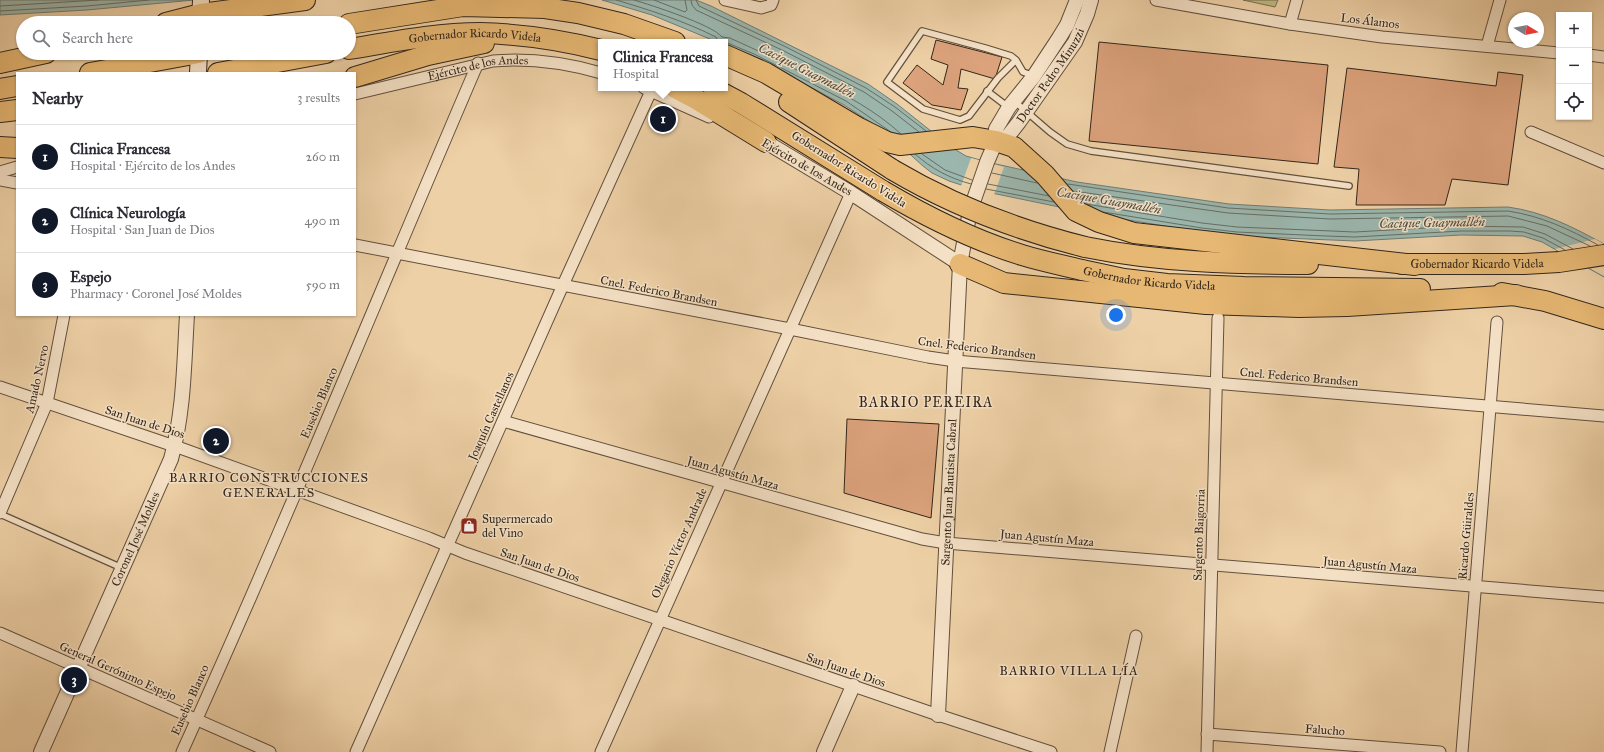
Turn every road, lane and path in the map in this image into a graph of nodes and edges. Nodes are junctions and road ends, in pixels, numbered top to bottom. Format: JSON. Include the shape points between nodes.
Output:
{"nodes":[{"id":1,"x":305,"y":0,"type":"edge"},
{"id":2,"x":432,"y":0,"type":"edge"},
{"id":3,"x":725,"y":0,"type":"edge"},
{"id":4,"x":773,"y":0,"type":"edge"},
{"id":5,"x":1077,"y":0,"type":"edge"},
{"id":6,"x":1091,"y":0,"type":"edge"},
{"id":7,"x":1156,"y":0,"type":"edge"},
{"id":8,"x":1297,"y":0,"type":"edge"},
{"id":9,"x":1500,"y":0,"type":"edge"},
{"id":10,"x":463,"y":6,"type":"junction"},
{"id":11,"x":201,"y":12,"type":"edge"},
{"id":12,"x":188,"y":16,"type":"edge"},
{"id":13,"x":356,"y":23,"type":"edge"},
{"id":14,"x":1290,"y":24,"type":"junction"},
{"id":15,"x":518,"y":36,"type":"junction"},
{"id":16,"x":666,"y":39,"type":"edge"},
{"id":17,"x":1487,"y":46,"type":"junction"},
{"id":18,"x":356,"y":48,"type":"edge"},
{"id":19,"x":595,"y":49,"type":"edge"},
{"id":20,"x":1556,"y":53,"type":"edge"},
{"id":21,"x":728,"y":56,"type":"edge"},
{"id":22,"x":1592,"y":56,"type":"edge"},
{"id":23,"x":1604,"y":57,"type":"edge"},
{"id":24,"x":16,"y":60,"type":"edge"},
{"id":25,"x":161,"y":60,"type":"edge"},
{"id":26,"x":199,"y":60,"type":"edge"},
{"id":27,"x":288,"y":60,"type":"edge"},
{"id":28,"x":1016,"y":60,"type":"junction"},
{"id":29,"x":0,"y":63,"type":"edge"},
{"id":30,"x":478,"y":64,"type":"junction"},
{"id":31,"x":728,"y":66,"type":"edge"},
{"id":32,"x":95,"y":72,"type":"edge"},
{"id":33,"x":198,"y":72,"type":"edge"},
{"id":34,"x":223,"y":72,"type":"edge"},
{"id":35,"x":598,"y":72,"type":"edge"},
{"id":36,"x":1034,"y":76,"type":"junction"},
{"id":37,"x":356,"y":77,"type":"edge"},
{"id":38,"x":16,"y":86,"type":"edge"},
{"id":39,"x":0,"y":89,"type":"edge"},
{"id":40,"x":647,"y":91,"type":"edge"},
{"id":41,"x":649,"y":91,"type":"edge"},
{"id":42,"x":681,"y":91,"type":"edge"},
{"id":43,"x":719,"y":91,"type":"edge"},
{"id":44,"x":987,"y":91,"type":"junction"},
{"id":45,"x":356,"y":94,"type":"edge"},
{"id":46,"x":1012,"y":104,"type":"junction"},
{"id":47,"x":16,"y":110,"type":"edge"},
{"id":48,"x":0,"y":112,"type":"edge"},
{"id":49,"x":1026,"y":112,"type":"junction"},
{"id":50,"x":1531,"y":132,"type":"dead end"},
{"id":51,"x":996,"y":141,"type":"junction"},
{"id":52,"x":766,"y":142,"type":"junction"},
{"id":53,"x":0,"y":147,"type":"edge"},
{"id":54,"x":16,"y":148,"type":"edge"},
{"id":55,"x":1604,"y":163,"type":"edge"},
{"id":56,"x":16,"y":168,"type":"edge"},
{"id":57,"x":0,"y":172,"type":"edge"},
{"id":58,"x":981,"y":177,"type":"joint"},
{"id":59,"x":0,"y":180,"type":"edge"},
{"id":60,"x":16,"y":183,"type":"edge"},
{"id":61,"x":1349,"y":186,"type":"dead end"},
{"id":62,"x":851,"y":192,"type":"junction"},
{"id":63,"x":356,"y":245,"type":"edge"},
{"id":64,"x":396,"y":253,"type":"junction"},
{"id":65,"x":1604,"y":255,"type":"edge"},
{"id":66,"x":960,"y":264,"type":"junction"},
{"id":67,"x":1415,"y":264,"type":"junction"},
{"id":68,"x":563,"y":286,"type":"junction"},
{"id":69,"x":1516,"y":295,"type":"junction"},
{"id":70,"x":64,"y":316,"type":"edge"},
{"id":71,"x":187,"y":316,"type":"edge"},
{"id":72,"x":1218,"y":318,"type":"dead end"},
{"id":73,"x":1604,"y":319,"type":"edge"},
{"id":74,"x":1497,"y":322,"type":"dead end"},
{"id":75,"x":790,"y":329,"type":"junction"},
{"id":76,"x":955,"y":361,"type":"junction"},
{"id":77,"x":1216,"y":383,"type":"junction"},
{"id":78,"x":0,"y":387,"type":"edge"},
{"id":79,"x":47,"y":403,"type":"junction"},
{"id":80,"x":1490,"y":406,"type":"junction"},
{"id":81,"x":1604,"y":416,"type":"edge"},
{"id":82,"x":503,"y":421,"type":"junction"},
{"id":83,"x":174,"y":446,"type":"junction"},
{"id":84,"x":720,"y":483,"type":"junction"},
{"id":85,"x":296,"y":490,"type":"junction"},
{"id":86,"x":0,"y":514,"type":"edge"},
{"id":87,"x":946,"y":543,"type":"junction"},
{"id":88,"x":447,"y":546,"type":"junction"},
{"id":89,"x":1212,"y":564,"type":"junction"},
{"id":90,"x":123,"y":569,"type":"junction"},
{"id":91,"x":1475,"y":586,"type":"junction"},
{"id":92,"x":1604,"y":597,"type":"edge"},
{"id":93,"x":660,"y":620,"type":"junction"},
{"id":94,"x":0,"y":633,"type":"edge"},
{"id":95,"x":1136,"y":636,"type":"dead end"},
{"id":96,"x":79,"y":668,"type":"junction"},
{"id":97,"x":853,"y":686,"type":"junction"},
{"id":98,"x":938,"y":715,"type":"junction"},
{"id":99,"x":197,"y":719,"type":"junction"},
{"id":100,"x":1207,"y":734,"type":"junction"},
{"id":101,"x":41,"y":752,"type":"edge"},
{"id":102,"x":182,"y":752,"type":"edge"},
{"id":103,"x":270,"y":752,"type":"edge"},
{"id":104,"x":356,"y":752,"type":"edge"},
{"id":105,"x":601,"y":752,"type":"edge"},
{"id":106,"x":824,"y":752,"type":"edge"},
{"id":107,"x":1050,"y":752,"type":"edge"},
{"id":108,"x":1110,"y":752,"type":"edge"},
{"id":109,"x":1207,"y":752,"type":"edge"},
{"id":110,"x":1440,"y":752,"type":"edge"},
{"id":111,"x":1462,"y":752,"type":"edge"}],
"edges":[{"from":1,"to":11,"type":"highway"},
{"from":2,"to":10,"type":"highway"},
{"from":3,"to":4,"type":"street","via":[[761,8],[771,5]]},
{"from":5,"to":36,"type":"street","name":"Doctor Pedro Minuzzi","via":[[1060,38]]},
{"from":6,"to":49,"type":"street","name":"Doctor Pedro Minuzzi","via":[[1075,42]]},
{"from":7,"to":14,"type":"street","name":"Los Álamos"},
{"from":8,"to":14,"type":"street"},
{"from":9,"to":17,"type":"street"},
{"from":10,"to":13,"type":"highway"},
{"from":10,"to":16,"type":"highway","via":[[545,8],[578,13],[624,24]]},
{"from":11,"to":12,"type":"highway"},
{"from":14,"to":17,"type":"street","name":"Los Álamos","via":[[1382,37]]},
{"from":15,"to":18,"type":"highway","name":"Gobernador Ricardo Videla","via":[[480,33],[425,37]]},
{"from":15,"to":19,"type":"highway","name":"Gobernador Ricardo Videla"},
{"from":15,"to":37,"type":"highway","via":[[428,55]]},
{"from":17,"to":20,"type":"street","name":"Los Álamos"},
{"from":21,"to":51,"type":"highway","via":[[766,73],[873,136],[900,145],[973,137]]},
{"from":22,"to":23,"type":"street"},
{"from":24,"to":29,"type":"highway"},
{"from":25,"to":32,"type":"highway"},
{"from":26,"to":33,"type":"main road"},
{"from":27,"to":34,"type":"highway"},
{"from":28,"to":36,"type":"lane","via":[[1023,72]]},
{"from":28,"to":44,"type":"lane"},
{"from":28,"to":44,"type":"lane","via":[[1011,56],[922,31],[887,82],[923,109],[960,120],[970,116]]},
{"from":30,"to":35,"type":"street","name":"Ejército de los Andes","via":[[510,59],[557,64]]},
{"from":30,"to":45,"type":"street","name":"Ejército de los Andes"},
{"from":30,"to":64,"type":"street","name":"Eusebio Blanco"},
{"from":31,"to":67,"type":"highway","name":"Gobernador Ricardo Videla","bridge":true,"via":[[783,98],[893,170],[946,199],[1020,229],[1085,247],[1153,258],[1254,264]]},
{"from":36,"to":46,"type":"street","name":"Doctor Pedro Minuzzi"},
{"from":38,"to":39,"type":"highway"},
{"from":40,"to":68,"type":"street","name":"Joaquín Castellanos"},
{"from":41,"to":52,"type":"street","name":"Ejército de los Andes"},
{"from":42,"to":52,"type":"highway"},
{"from":43,"to":69,"type":"highway","name":"Gobernador Ricardo Videla","bridge":true,"via":[[929,217],[977,239],[1022,255],[1124,279],[1167,284],[1464,290]]},
{"from":44,"to":46,"type":"lane"},
{"from":46,"to":49,"type":"lane"},
{"from":46,"to":51,"type":"street","name":"Doctor Pedro Minuzzi","via":[[996,129]]},
{"from":47,"to":48,"type":"highway"},
{"from":49,"to":51,"type":"street","name":"Doctor Pedro Minuzzi","via":[[1008,136]]},
{"from":49,"to":61,"type":"lane","via":[[1067,144],[1091,151]]},
{"from":50,"to":55,"type":"street"},
{"from":51,"to":58,"type":"street","name":"Doctor Pedro Minuzzi"},
{"from":51,"to":67,"type":"highway","via":[[1020,151],[1076,211],[1099,222],[1134,233]]},
{"from":52,"to":62,"type":"street","name":"Ejército de los Andes"},
{"from":53,"to":54,"type":"highway"},
{"from":56,"to":57,"type":"street"},
{"from":58,"to":66,"type":"street","name":"Sargento Juan Bautista Cabral","via":[[967,224]]},
{"from":59,"to":60,"type":"street"},
{"from":62,"to":66,"type":"street","name":"Ejército de los Andes"},
{"from":62,"to":75,"type":"street","name":"Olegario Víctor Andrade"},
{"from":63,"to":64,"type":"street","name":"Cnel. Federico Brandsen"},
{"from":64,"to":68,"type":"street","name":"Cnel. Federico Brandsen"},
{"from":64,"to":85,"type":"street","name":"Eusebio Blanco"},
{"from":65,"to":67,"type":"highway","name":"Gobernador Ricardo Videla","via":[[1524,264]]},
{"from":66,"to":69,"type":"highway","via":[[1004,283],[1206,304],[1299,307]]},
{"from":66,"to":76,"type":"street","name":"Sargento Juan Bautista Cabral"},
{"from":68,"to":75,"type":"street","name":"Cnel. Federico Brandsen"},
{"from":68,"to":82,"type":"street","name":"Joaquín Castellanos"},
{"from":69,"to":73,"type":"highway","name":"Gobernador Ricardo Videla"},
{"from":70,"to":79,"type":"street","name":"Amado Nervo"},
{"from":71,"to":83,"type":"street","name":"Coronel José Moldes","via":[[182,400]]},
{"from":72,"to":77,"type":"street","name":"Sargento Baigorria"},
{"from":74,"to":80,"type":"street","name":"Ricardo Güiraldes"},
{"from":75,"to":76,"type":"street","name":"Cnel. Federico Brandsen"},
{"from":75,"to":84,"type":"street","name":"Olegario Víctor Andrade"},
{"from":76,"to":77,"type":"street","name":"Cnel. Federico Brandsen"},
{"from":76,"to":87,"type":"street","name":"Sargento Juan Bautista Cabral"},
{"from":77,"to":80,"type":"street","name":"Cnel. Federico Brandsen"},
{"from":77,"to":89,"type":"street","name":"Sargento Baigorria"},
{"from":78,"to":79,"type":"street","name":"San Juan de Dios"},
{"from":79,"to":83,"type":"street","name":"San Juan de Dios"},
{"from":79,"to":86,"type":"street","name":"Amado Nervo"},
{"from":80,"to":81,"type":"street","name":"Cnel. Federico Brandsen"},
{"from":80,"to":91,"type":"street","name":"Ricardo Güiraldes"},
{"from":82,"to":84,"type":"street","name":"Juan Agustín Maza"},
{"from":82,"to":88,"type":"street","name":"Joaquín Castellanos"},
{"from":83,"to":85,"type":"street","name":"San Juan de Dios"},
{"from":83,"to":90,"type":"street","name":"Coronel José Moldes","via":[[165,473]]},
{"from":84,"to":87,"type":"street","name":"Juan Agustín Maza","via":[[922,539]]},
{"from":84,"to":93,"type":"street","name":"Olegario Víctor Andrade"},
{"from":85,"to":88,"type":"street","name":"San Juan de Dios"},
{"from":85,"to":99,"type":"street","name":"Eusebio Blanco"},
{"from":86,"to":90,"type":"lane"},
{"from":87,"to":89,"type":"street","name":"Juan Agustín Maza"},
{"from":87,"to":98,"type":"street","name":"Sargento Juan Bautista Cabral"},
{"from":88,"to":93,"type":"street","name":"San Juan de Dios"},
{"from":88,"to":104,"type":"street","name":"Joaquín Castellanos"},
{"from":89,"to":91,"type":"street","name":"Juan Agustín Maza"},
{"from":89,"to":100,"type":"street","name":"Sargento Baigorria"},
{"from":90,"to":96,"type":"street","name":"Coronel José Moldes"},
{"from":91,"to":92,"type":"street","name":"Juan Agustín Maza"},
{"from":91,"to":111,"type":"street","name":"Ricardo Güiraldes"},
{"from":93,"to":97,"type":"street","name":"San Juan de Dios"},
{"from":93,"to":105,"type":"street","name":"Olegario Víctor Andrade"},
{"from":94,"to":96,"type":"street","name":"General Gerónimo Espejo"},
{"from":95,"to":108,"type":"street"},
{"from":96,"to":99,"type":"street","name":"General Gerónimo Espejo"},
{"from":96,"to":101,"type":"street","name":"Coronel José Moldes"},
{"from":97,"to":98,"type":"street","name":"San Juan de Dios"},
{"from":97,"to":106,"type":"street"},
{"from":98,"to":107,"type":"street","name":"San Juan de Dios"},
{"from":99,"to":102,"type":"street","name":"Eusebio Blanco"},
{"from":99,"to":103,"type":"street","name":"General Gerónimo Espejo"},
{"from":100,"to":109,"type":"street","name":"Sargento Baigorria"},
{"from":100,"to":110,"type":"street","name":"Falucho"}]}
